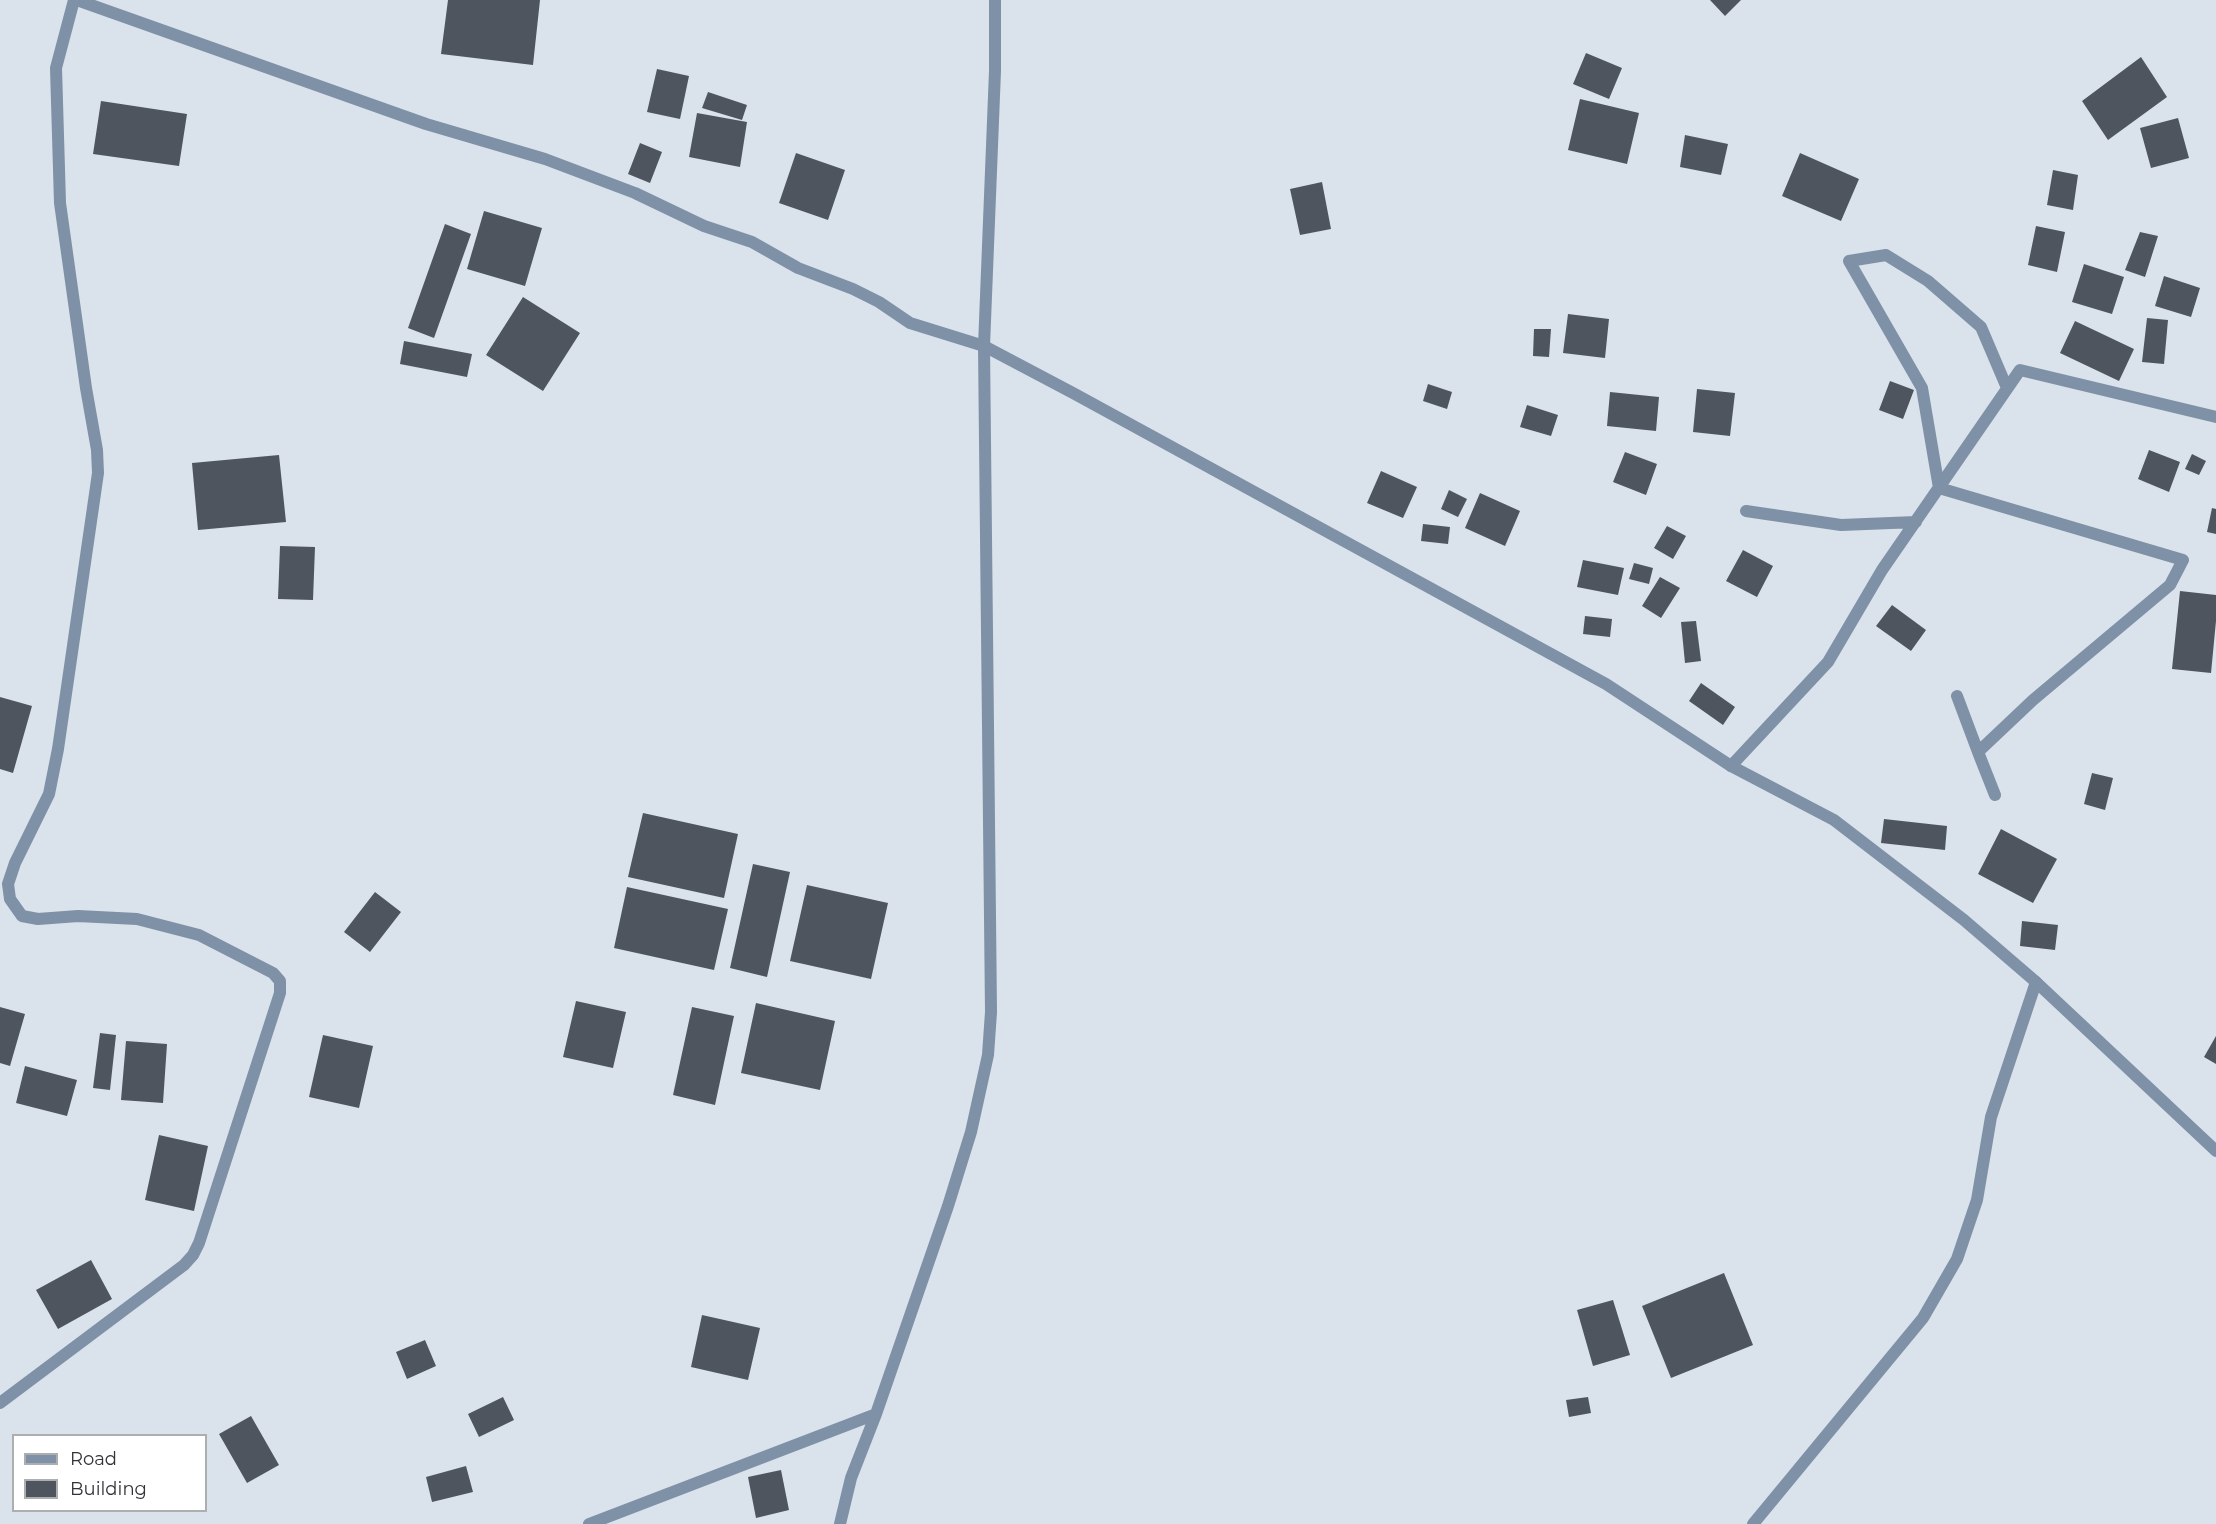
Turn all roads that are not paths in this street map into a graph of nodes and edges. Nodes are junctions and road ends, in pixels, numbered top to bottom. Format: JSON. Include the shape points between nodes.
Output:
{"nodes":[{"id":1,"x":75,"y":0,"type":"edge"},
{"id":2,"x":995,"y":0,"type":"edge"},
{"id":3,"x":984,"y":346,"type":"junction"},
{"id":4,"x":2007,"y":388,"type":"junction"},
{"id":5,"x":2216,"y":417,"type":"edge"},
{"id":6,"x":1939,"y":488,"type":"junction"},
{"id":7,"x":1746,"y":512,"type":"dead end"},
{"id":8,"x":1916,"y":522,"type":"junction"},
{"id":9,"x":1958,"y":696,"type":"dead end"},
{"id":10,"x":1978,"y":752,"type":"junction"},
{"id":11,"x":1731,"y":766,"type":"junction"},
{"id":12,"x":1995,"y":795,"type":"dead end"},
{"id":13,"x":2036,"y":982,"type":"junction"},
{"id":14,"x":2216,"y":1151,"type":"edge"},
{"id":15,"x":0,"y":1403,"type":"edge"},
{"id":16,"x":876,"y":1414,"type":"junction"},
{"id":17,"x":589,"y":1524,"type":"edge"},
{"id":18,"x":840,"y":1524,"type":"edge"},
{"id":19,"x":1753,"y":1524,"type":"edge"}],
"edges":[{"from":1,"to":3,"type":"street","via":[[635,193],[853,289],[910,323]]},
{"from":1,"to":15,"type":"street","via":[[56,68],[60,203],[98,473],[49,794],[15,863],[8,884],[10,899],[22,916],[38,920],[78,915],[137,919],[199,935],[273,973],[280,981],[280,993],[193,1255]]},
{"from":2,"to":3,"type":"street"},
{"from":3,"to":11,"type":"street","via":[[1606,684]]},
{"from":3,"to":16,"type":"street","via":[[991,1012],[988,1054],[971,1132]]},
{"from":4,"to":5,"type":"street","via":[[2020,370]]},
{"from":4,"to":6,"type":"street"},
{"from":4,"to":6,"type":"street","via":[[1981,327],[1928,281],[1886,255],[1849,261],[1922,388]]},
{"from":6,"to":8,"type":"street"},
{"from":6,"to":10,"type":"street","via":[[2183,560],[2170,585],[2033,700]]},
{"from":7,"to":8,"type":"street","via":[[1841,525]]},
{"from":8,"to":11,"type":"street","via":[[1882,570],[1828,662]]},
{"from":9,"to":10,"type":"street"},
{"from":10,"to":12,"type":"street"},
{"from":11,"to":13,"type":"street","via":[[1834,820],[1964,920]]},
{"from":13,"to":14,"type":"street"},
{"from":13,"to":19,"type":"street","via":[[1991,1117],[1977,1200],[1958,1258],[1923,1318]]},
{"from":16,"to":17,"type":"street"},
{"from":16,"to":18,"type":"street"}]}
